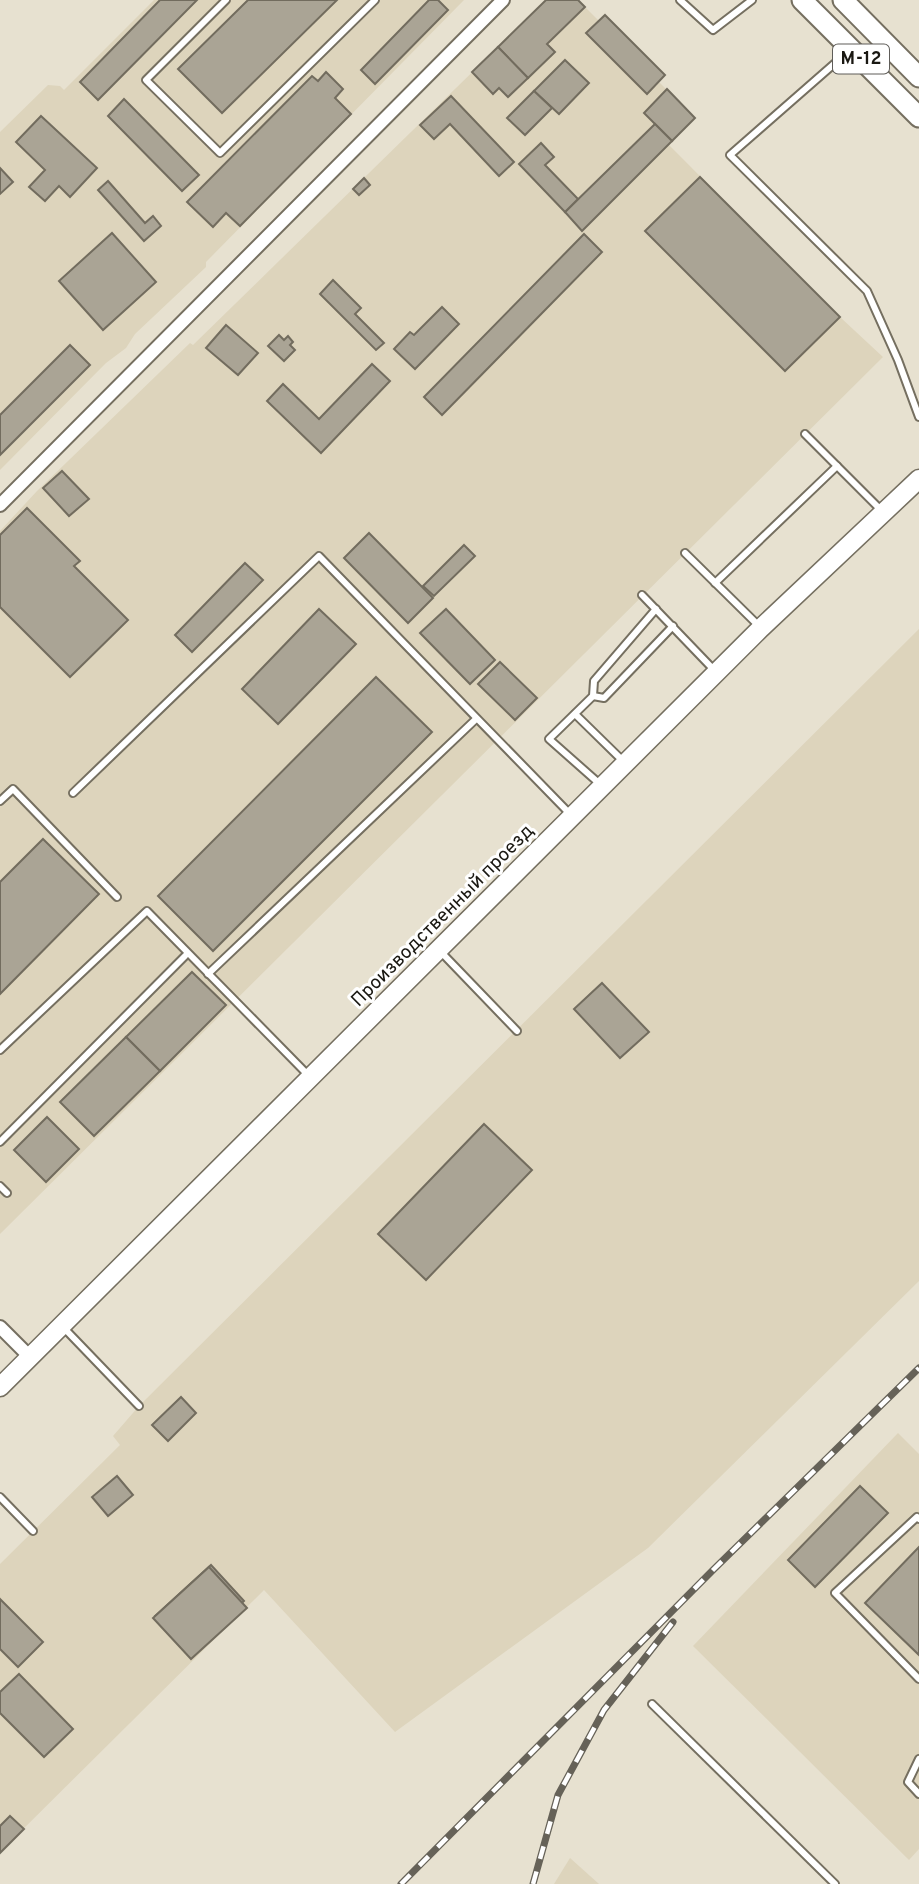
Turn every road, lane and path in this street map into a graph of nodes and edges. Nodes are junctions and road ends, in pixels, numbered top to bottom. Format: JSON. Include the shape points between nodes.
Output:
{"nodes":[{"id":1,"x":226,"y":0,"type":"edge"},
{"id":2,"x":375,"y":0,"type":"edge"},
{"id":3,"x":503,"y":0,"type":"edge"},
{"id":4,"x":680,"y":0,"type":"edge"},
{"id":5,"x":752,"y":0,"type":"edge"},
{"id":6,"x":802,"y":0,"type":"edge"},
{"id":7,"x":843,"y":0,"type":"edge"},
{"id":8,"x":851,"y":49,"type":"junction"},
{"id":9,"x":919,"y":76,"type":"edge"},
{"id":10,"x":919,"y":117,"type":"edge"},
{"id":11,"x":919,"y":417,"type":"edge"},
{"id":12,"x":805,"y":434,"type":"dead end"},
{"id":13,"x":837,"y":466,"type":"junction"},
{"id":14,"x":919,"y":480,"type":"edge"},
{"id":15,"x":0,"y":505,"type":"edge"},
{"id":16,"x":884,"y":513,"type":"junction"},
{"id":17,"x":685,"y":553,"type":"dead end"},
{"id":18,"x":715,"y":583,"type":"junction"},
{"id":19,"x":642,"y":594,"type":"dead end"},
{"id":20,"x":656,"y":609,"type":"junction"},
{"id":21,"x":673,"y":626,"type":"junction"},
{"id":22,"x":761,"y":628,"type":"junction"},
{"id":23,"x":717,"y":672,"type":"junction"},
{"id":24,"x":593,"y":696,"type":"junction"},
{"id":25,"x":575,"y":714,"type":"junction"},
{"id":26,"x":476,"y":719,"type":"junction"},
{"id":27,"x":626,"y":763,"type":"junction"},
{"id":28,"x":602,"y":786,"type":"junction"},
{"id":29,"x":73,"y":793,"type":"dead end"},
{"id":30,"x":0,"y":801,"type":"edge"},
{"id":31,"x":572,"y":817,"type":"junction"},
{"id":32,"x":117,"y":897,"type":"dead end"},
{"id":33,"x":439,"y":949,"type":"junction"},
{"id":34,"x":184,"y":956,"type":"dead end"},
{"id":35,"x":208,"y":974,"type":"junction"},
{"id":36,"x":517,"y":1031,"type":"dead end"},
{"id":37,"x":0,"y":1050,"type":"edge"},
{"id":38,"x":310,"y":1077,"type":"junction"},
{"id":39,"x":0,"y":1142,"type":"edge"},
{"id":40,"x":0,"y":1186,"type":"edge"},
{"id":41,"x":6,"y":1192,"type":"dead end"},
{"id":42,"x":62,"y":1325,"type":"junction"},
{"id":43,"x":0,"y":1327,"type":"edge"},
{"id":44,"x":30,"y":1357,"type":"junction"},
{"id":45,"x":0,"y":1387,"type":"edge"},
{"id":46,"x":139,"y":1406,"type":"dead end"},
{"id":47,"x":0,"y":1497,"type":"edge"},
{"id":48,"x":919,"y":1519,"type":"edge"},
{"id":49,"x":33,"y":1531,"type":"dead end"},
{"id":50,"x":919,"y":1679,"type":"edge"},
{"id":51,"x":652,"y":1704,"type":"dead end"},
{"id":52,"x":919,"y":1759,"type":"edge"},
{"id":53,"x":919,"y":1794,"type":"edge"},
{"id":54,"x":835,"y":1884,"type":"edge"}],
"edges":[{"from":1,"to":2,"type":"lane","via":[[146,80],[220,153]]},
{"from":3,"to":15,"type":"street"},
{"from":4,"to":5,"type":"lane","via":[[713,30]]},
{"from":6,"to":8,"type":"main road","number":"М-12"},
{"from":7,"to":9,"type":"main road","number":"М-12"},
{"from":8,"to":10,"type":"main road","number":"М-12"},
{"from":8,"to":11,"type":"lane","via":[[730,155],[867,291]]},
{"from":12,"to":13,"type":"lane"},
{"from":13,"to":16,"type":"lane"},
{"from":13,"to":18,"type":"lane"},
{"from":14,"to":16,"type":"street","name":"Производственный проезд"},
{"from":16,"to":22,"type":"street","name":"Производственный проезд"},
{"from":17,"to":18,"type":"lane"},
{"from":18,"to":22,"type":"lane"},
{"from":19,"to":20,"type":"lane"},
{"from":20,"to":21,"type":"lane"},
{"from":20,"to":24,"type":"lane","via":[[594,681]]},
{"from":21,"to":23,"type":"lane"},
{"from":21,"to":24,"type":"lane","via":[[604,698]]},
{"from":22,"to":23,"type":"street","name":"Производственный проезд"},
{"from":23,"to":27,"type":"street","name":"Производственный проезд"},
{"from":24,"to":25,"type":"lane"},
{"from":25,"to":27,"type":"lane"},
{"from":25,"to":28,"type":"lane","via":[[549,739]]},
{"from":26,"to":29,"type":"lane","via":[[319,556]]},
{"from":26,"to":31,"type":"lane"},
{"from":26,"to":35,"type":"lane"},
{"from":27,"to":28,"type":"street","name":"Производственный проезд"},
{"from":28,"to":31,"type":"street","name":"Производственный проезд"},
{"from":30,"to":32,"type":"lane","via":[[13,789]]},
{"from":31,"to":33,"type":"street","name":"Производственный проезд"},
{"from":33,"to":36,"type":"lane"},
{"from":33,"to":38,"type":"street","name":"Производственный проезд"},
{"from":34,"to":39,"type":"lane"},
{"from":35,"to":37,"type":"lane","via":[[147,911]]},
{"from":35,"to":38,"type":"lane"},
{"from":38,"to":42,"type":"street","name":"Производственный проезд"},
{"from":40,"to":41,"type":"lane"},
{"from":42,"to":44,"type":"street","name":"Производственный проезд"},
{"from":42,"to":46,"type":"lane"},
{"from":43,"to":44,"type":"street"},
{"from":44,"to":45,"type":"street","name":"Производственный проезд"},
{"from":47,"to":49,"type":"lane"},
{"from":48,"to":50,"type":"lane","via":[[835,1593]]},
{"from":51,"to":54,"type":"lane"},
{"from":52,"to":53,"type":"lane","via":[[908,1782]]}]}
